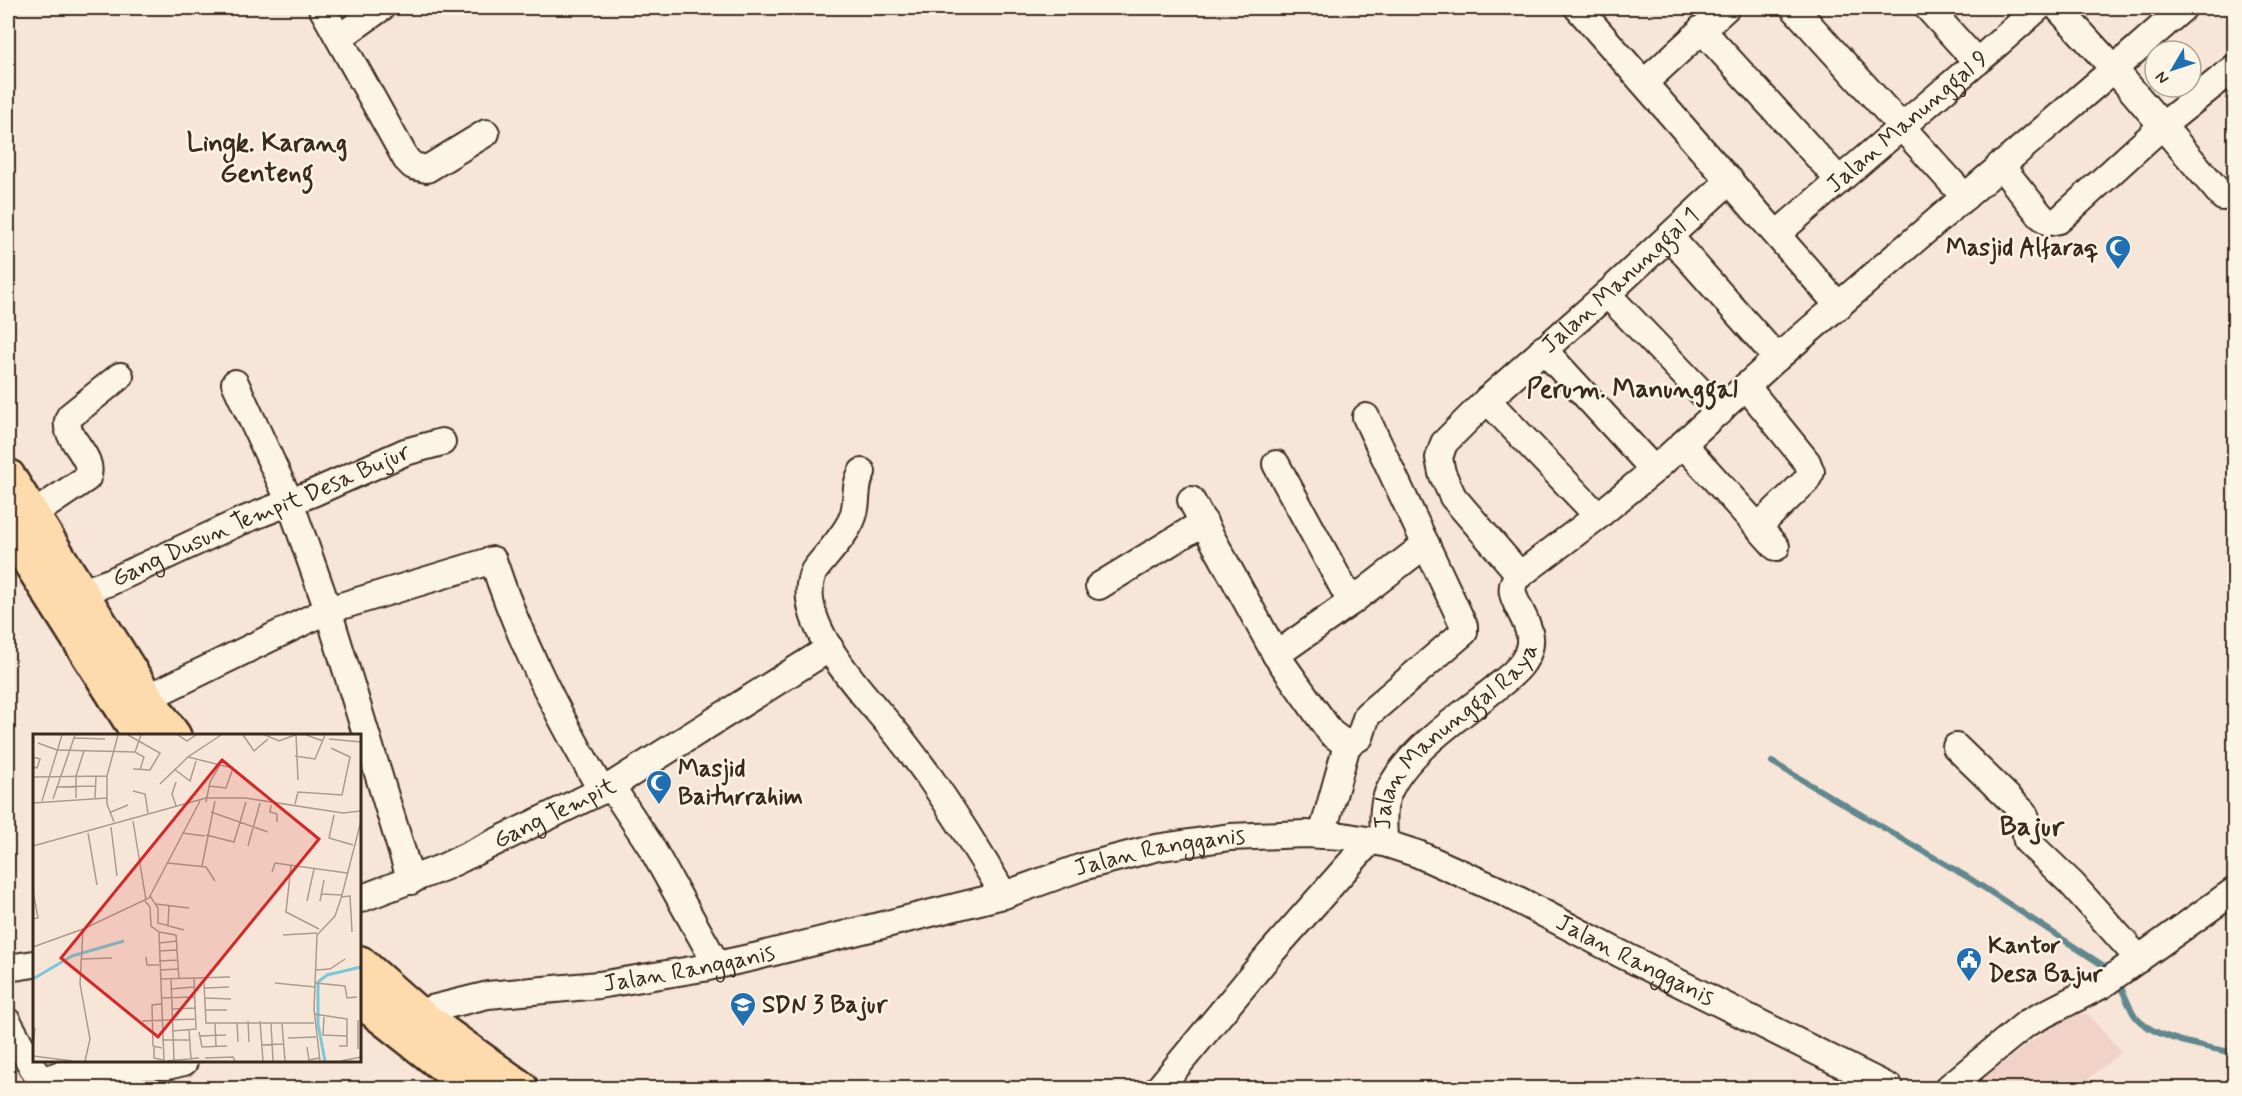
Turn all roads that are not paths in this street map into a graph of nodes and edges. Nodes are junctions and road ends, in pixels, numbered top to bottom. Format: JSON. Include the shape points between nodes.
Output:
{"nodes":[{"id":1,"x":322,"y":8,"type":"edge"},
{"id":2,"x":381,"y":8,"type":"edge"},
{"id":3,"x":1578,"y":8,"type":"edge"},
{"id":4,"x":1726,"y":8,"type":"edge"},
{"id":5,"x":1794,"y":8,"type":"edge"},
{"id":6,"x":1928,"y":8,"type":"edge"},
{"id":7,"x":2038,"y":8,"type":"edge"},
{"id":8,"x":2058,"y":8,"type":"edge"},
{"id":9,"x":2183,"y":8,"type":"edge"},
{"id":10,"x":1701,"y":29,"type":"junction"},
{"id":11,"x":340,"y":37,"type":"junction"},
{"id":12,"x":1977,"y":62,"type":"junction"},
{"id":13,"x":2235,"y":68,"type":"edge"},
{"id":14,"x":2114,"y":69,"type":"junction"},
{"id":15,"x":1644,"y":83,"type":"junction"},
{"id":16,"x":1902,"y":126,"type":"junction"},
{"id":17,"x":2162,"y":126,"type":"junction"},
{"id":18,"x":486,"y":133,"type":"dead end"},
{"id":19,"x":2000,"y":165,"type":"junction"},
{"id":20,"x":1730,"y":180,"type":"junction"},
{"id":21,"x":1839,"y":180,"type":"junction"},
{"id":22,"x":2223,"y":196,"type":"dead end"},
{"id":23,"x":1965,"y":197,"type":"junction"},
{"id":24,"x":1777,"y":234,"type":"junction"},
{"id":25,"x":1670,"y":237,"type":"junction"},
{"id":26,"x":1606,"y":294,"type":"junction"},
{"id":27,"x":1839,"y":306,"type":"junction"},
{"id":28,"x":1543,"y":349,"type":"junction"},
{"id":29,"x":1777,"y":358,"type":"junction"},
{"id":30,"x":120,"y":376,"type":"dead end"},
{"id":31,"x":236,"y":383,"type":"dead end"},
{"id":32,"x":1746,"y":386,"type":"junction"},
{"id":33,"x":1487,"y":400,"type":"junction"},
{"id":34,"x":1720,"y":412,"type":"junction"},
{"id":35,"x":1366,"y":417,"type":"dead end"},
{"id":36,"x":442,"y":442,"type":"dead end"},
{"id":37,"x":1683,"y":444,"type":"junction"},
{"id":38,"x":1276,"y":464,"type":"dead end"},
{"id":39,"x":1654,"y":470,"type":"junction"},
{"id":40,"x":862,"y":472,"type":"dead end"},
{"id":41,"x":9,"y":481,"type":"edge"},
{"id":42,"x":1191,"y":500,"type":"dead end"},
{"id":43,"x":290,"y":502,"type":"junction"},
{"id":44,"x":1598,"y":516,"type":"junction"},
{"id":45,"x":20,"y":521,"type":"edge"},
{"id":46,"x":1204,"y":522,"type":"junction"},
{"id":47,"x":1759,"y":526,"type":"junction"},
{"id":48,"x":1426,"y":544,"type":"junction"},
{"id":49,"x":1776,"y":547,"type":"dead end"},
{"id":50,"x":1520,"y":574,"type":"junction"},
{"id":51,"x":1099,"y":586,"type":"dead end"},
{"id":52,"x":82,"y":592,"type":"junction"},
{"id":53,"x":1351,"y":602,"type":"junction"},
{"id":54,"x":328,"y":610,"type":"junction"},
{"id":55,"x":830,"y":648,"type":"junction"},
{"id":56,"x":1276,"y":655,"type":"junction"},
{"id":57,"x":147,"y":698,"type":"junction"},
{"id":58,"x":139,"y":734,"type":"edge"},
{"id":59,"x":173,"y":734,"type":"edge"},
{"id":60,"x":1347,"y":745,"type":"junction"},
{"id":61,"x":1956,"y":747,"type":"dead end"},
{"id":62,"x":606,"y":788,"type":"junction"},
{"id":63,"x":1322,"y":835,"type":"junction"},
{"id":64,"x":1377,"y":842,"type":"junction"},
{"id":65,"x":411,"y":881,"type":"junction"},
{"id":66,"x":2235,"y":891,"type":"edge"},
{"id":67,"x":1004,"y":895,"type":"junction"},
{"id":68,"x":362,"y":898,"type":"edge"},
{"id":69,"x":33,"y":964,"type":"edge"},
{"id":70,"x":717,"y":965,"type":"junction"},
{"id":71,"x":2131,"y":965,"type":"junction"},
{"id":72,"x":8,"y":968,"type":"edge"},
{"id":73,"x":362,"y":979,"type":"edge"},
{"id":74,"x":406,"y":1021,"type":"junction"},
{"id":75,"x":8,"y":1022,"type":"edge"},
{"id":76,"x":180,"y":1063,"type":"edge"},
{"id":77,"x":42,"y":1084,"type":"edge"},
{"id":78,"x":472,"y":1089,"type":"edge"},
{"id":79,"x":521,"y":1089,"type":"edge"},
{"id":80,"x":1159,"y":1089,"type":"edge"},
{"id":81,"x":1890,"y":1089,"type":"edge"},
{"id":82,"x":1948,"y":1089,"type":"edge"}],
"edges":[{"from":1,"to":11,"type":"street"},
{"from":2,"to":11,"type":"street"},
{"from":3,"to":15,"type":"street"},
{"from":4,"to":10,"type":"street"},
{"from":5,"to":16,"type":"street"},
{"from":6,"to":12,"type":"street"},
{"from":7,"to":12,"type":"street","name":"Jalan Manunggal 9"},
{"from":8,"to":14,"type":"street"},
{"from":9,"to":14,"type":"street"},
{"from":10,"to":15,"type":"street"},
{"from":10,"to":21,"type":"street"},
{"from":11,"to":18,"type":"street","via":[[413,166],[427,169]]},
{"from":12,"to":16,"type":"street","name":"Jalan Manunggal 9"},
{"from":13,"to":17,"type":"street"},
{"from":14,"to":17,"type":"street"},
{"from":14,"to":19,"type":"street"},
{"from":15,"to":20,"type":"street"},
{"from":16,"to":21,"type":"street","name":"Jalan Manunggal 9"},
{"from":16,"to":23,"type":"street"},
{"from":17,"to":19,"type":"street","via":[[2059,220],[2049,222],[2041,216]]},
{"from":17,"to":22,"type":"street"},
{"from":19,"to":23,"type":"street"},
{"from":20,"to":24,"type":"street"},
{"from":20,"to":25,"type":"street","name":"Jalan Manunggal 1"},
{"from":21,"to":24,"type":"street","name":"Jalan Manunggal 9"},
{"from":23,"to":27,"type":"street"},
{"from":24,"to":27,"type":"street"},
{"from":25,"to":26,"type":"street","name":"Jalan Manunggal 1"},
{"from":25,"to":29,"type":"street"},
{"from":26,"to":28,"type":"street","name":"Jalan Manunggal 1"},
{"from":26,"to":34,"type":"street"},
{"from":27,"to":29,"type":"street"},
{"from":28,"to":33,"type":"street","name":"Jalan Manunggal 1"},
{"from":28,"to":39,"type":"street"},
{"from":29,"to":32,"type":"street"},
{"from":30,"to":45,"type":"street","via":[[67,421],[89,465],[87,478]]},
{"from":31,"to":43,"type":"street"},
{"from":32,"to":34,"type":"street"},
{"from":32,"to":47,"type":"street","via":[[1811,472]]},
{"from":33,"to":44,"type":"street"},
{"from":33,"to":50,"type":"street","name":"Jalan Manunggal 1","via":[[1444,443],[1442,473],[1453,497]]},
{"from":34,"to":37,"type":"street"},
{"from":35,"to":48,"type":"street"},
{"from":36,"to":43,"type":"street","name":"Gang Dusun Tempit Desa Bujur","via":[[405,452]]},
{"from":37,"to":39,"type":"street"},
{"from":37,"to":47,"type":"street"},
{"from":38,"to":53,"type":"street"},
{"from":39,"to":44,"type":"street"},
{"from":40,"to":55,"type":"street","via":[[849,526],[814,571],[808,588],[814,616]]},
{"from":41,"to":45,"type":"highway"},
{"from":42,"to":46,"type":"street"},
{"from":43,"to":52,"type":"street","name":"Gang Dusun Tempit Desa Bujur"},
{"from":43,"to":54,"type":"street"},
{"from":44,"to":50,"type":"street"},
{"from":45,"to":52,"type":"highway"},
{"from":45,"to":58,"type":"highway"},
{"from":46,"to":51,"type":"street"},
{"from":46,"to":56,"type":"street"},
{"from":47,"to":49,"type":"street"},
{"from":48,"to":53,"type":"street"},
{"from":48,"to":60,"type":"street","via":[[1464,632],[1367,715],[1360,737]]},
{"from":50,"to":64,"type":"street","name":"Jalan Manunggal Raya","via":[[1512,595],[1530,629],[1531,642],[1524,661],[1430,739],[1401,773],[1384,803]]},
{"from":52,"to":57,"type":"highway"},
{"from":53,"to":56,"type":"street"},
{"from":54,"to":57,"type":"street"},
{"from":54,"to":62,"type":"street","via":[[493,560],[513,615],[577,748]]},
{"from":54,"to":65,"type":"street"},
{"from":55,"to":62,"type":"street","name":"Gang Tempit"},
{"from":55,"to":67,"type":"street","via":[[932,782]]},
{"from":56,"to":60,"type":"street","via":[[1331,733]]},
{"from":57,"to":59,"type":"highway"},
{"from":60,"to":63,"type":"street"},
{"from":61,"to":71,"type":"street","via":[[2022,811],[2028,821],[2028,841],[2072,884]]},
{"from":62,"to":65,"type":"street","name":"Gang Tempit"},
{"from":62,"to":70,"type":"street","via":[[650,845]]},
{"from":63,"to":64,"type":"street","name":"Jalan Rangganis"},
{"from":63,"to":67,"type":"street","name":"Jalan Rangganis","via":[[1230,837],[1155,848],[1082,867]]},
{"from":64,"to":80,"type":"street","via":[[1270,954]]},
{"from":64,"to":81,"type":"street","name":"Jalan Rangganis","via":[[1418,854],[1505,892]]},
{"from":65,"to":68,"type":"street","name":"Gang Tempit"},
{"from":66,"to":71,"type":"street"},
{"from":67,"to":70,"type":"street","name":"Jalan Rangganis"},
{"from":69,"to":72,"type":"street"},
{"from":70,"to":74,"type":"street","name":"Jalan Rangganis","via":[[599,985],[488,995]]},
{"from":71,"to":82,"type":"street","via":[[2102,985],[2027,1023]]},
{"from":73,"to":74,"type":"highway"},
{"from":74,"to":78,"type":"highway"},
{"from":74,"to":79,"type":"highway"},
{"from":75,"to":77,"type":"street"},
{"from":76,"to":77,"type":"street","via":[[68,1072]]}]}
